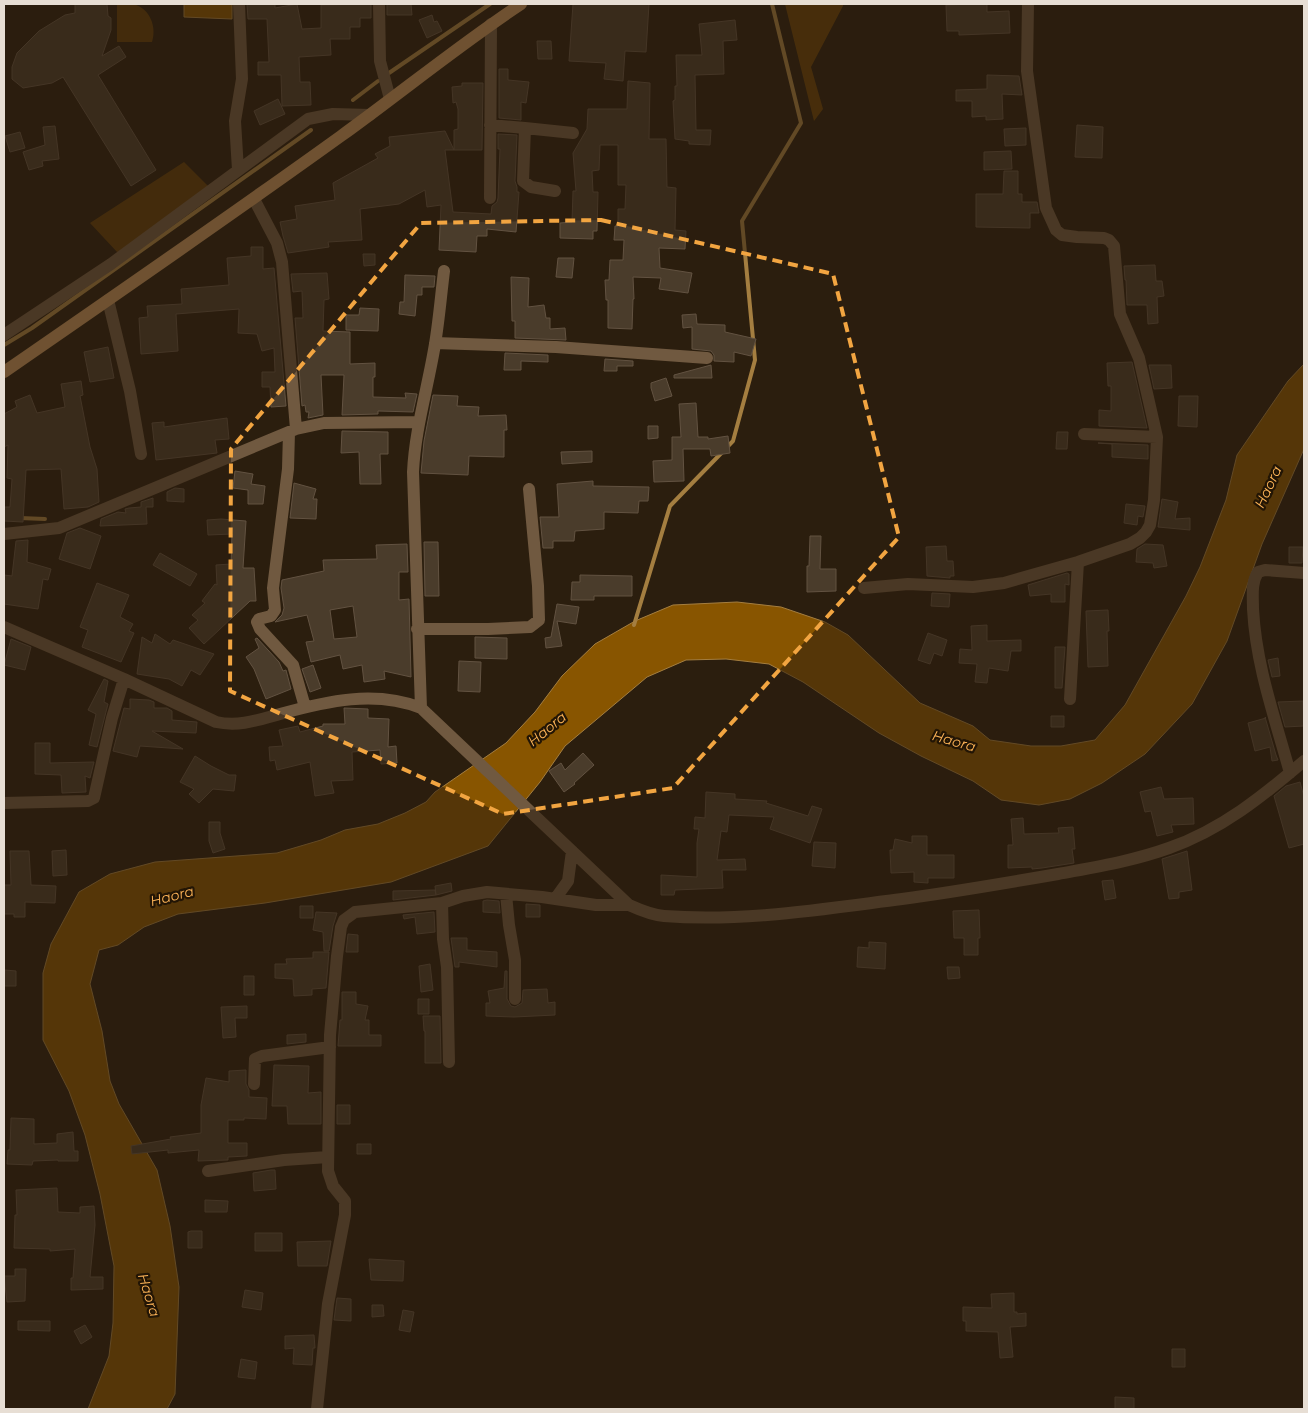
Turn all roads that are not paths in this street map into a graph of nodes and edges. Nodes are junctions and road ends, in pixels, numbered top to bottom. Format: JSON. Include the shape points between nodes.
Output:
{"nodes":[{"id":1,"x":239,"y":4,"type":"edge"},
{"id":2,"x":379,"y":4,"type":"edge"},
{"id":3,"x":521,"y":4,"type":"edge"},
{"id":4,"x":1028,"y":4,"type":"edge"},
{"id":5,"x":491,"y":24,"type":"junction"},
{"id":6,"x":390,"y":99,"type":"junction"},
{"id":7,"x":370,"y":115,"type":"junction"},
{"id":8,"x":490,"y":125,"type":"junction"},
{"id":9,"x":525,"y":128,"type":"junction"},
{"id":10,"x":573,"y":133,"type":"dead end"},
{"id":11,"x":238,"y":170,"type":"junction"},
{"id":12,"x":555,"y":190,"type":"dead end"},
{"id":13,"x":490,"y":198,"type":"dead end"},
{"id":14,"x":254,"y":199,"type":"junction"},
{"id":15,"x":444,"y":271,"type":"dead end"},
{"id":16,"x":108,"y":300,"type":"junction"},
{"id":17,"x":4,"y":335,"type":"edge"},
{"id":18,"x":435,"y":343,"type":"junction"},
{"id":19,"x":707,"y":358,"type":"dead end"},
{"id":20,"x":4,"y":372,"type":"edge"},
{"id":21,"x":419,"y":422,"type":"junction"},
{"id":22,"x":293,"y":430,"type":"junction"},
{"id":23,"x":1084,"y":434,"type":"dead end"},
{"id":24,"x":1157,"y":437,"type":"junction"},
{"id":25,"x":141,"y":454,"type":"dead end"},
{"id":26,"x":529,"y":489,"type":"dead end"},
{"id":27,"x":4,"y":534,"type":"edge"},
{"id":28,"x":1078,"y":562,"type":"junction"},
{"id":29,"x":1304,"y":573,"type":"edge"},
{"id":30,"x":864,"y":588,"type":"dead end"},
{"id":31,"x":4,"y":628,"type":"edge"},
{"id":32,"x":418,"y":629,"type":"junction"},
{"id":33,"x":124,"y":679,"type":"junction"},
{"id":34,"x":1070,"y":699,"type":"dead end"},
{"id":35,"x":305,"y":707,"type":"junction"},
{"id":36,"x":420,"y":708,"type":"junction"},
{"id":37,"x":1304,"y":761,"type":"edge"},
{"id":38,"x":1290,"y":773,"type":"junction"},
{"id":39,"x":4,"y":803,"type":"edge"},
{"id":40,"x":568,"y":847,"type":"junction"},
{"id":41,"x":506,"y":894,"type":"junction"},
{"id":42,"x":555,"y":899,"type":"junction"},
{"id":43,"x":442,"y":903,"type":"junction"},
{"id":44,"x":629,"y":905,"type":"junction"},
{"id":45,"x":514,"y":999,"type":"dead end"},
{"id":46,"x":330,"y":1047,"type":"junction"},
{"id":47,"x":449,"y":1062,"type":"dead end"},
{"id":48,"x":254,"y":1084,"type":"dead end"},
{"id":49,"x":328,"y":1158,"type":"junction"},
{"id":50,"x":208,"y":1171,"type":"dead end"},
{"id":51,"x":317,"y":1409,"type":"edge"}],
"edges":[{"from":1,"to":11,"type":"street","via":[[242,79],[235,121]]},
{"from":2,"to":6,"type":"street","via":[[380,61]]},
{"from":3,"to":5,"type":"main road"},
{"from":4,"to":24,"type":"street","via":[[1027,71],[1046,208],[1056,230],[1062,234],[1104,238],[1114,246],[1120,314],[1139,358]]},
{"from":5,"to":6,"type":"main road"},
{"from":5,"to":8,"type":"street"},
{"from":6,"to":7,"type":"main road"},
{"from":7,"to":11,"type":"street","via":[[334,114],[308,118]]},
{"from":7,"to":14,"type":"main road"},
{"from":8,"to":9,"type":"street"},
{"from":8,"to":13,"type":"street"},
{"from":9,"to":10,"type":"street"},
{"from":9,"to":12,"type":"street","via":[[523,181],[531,187]]},
{"from":11,"to":17,"type":"street","via":[[112,264]]},
{"from":14,"to":16,"type":"main road"},
{"from":14,"to":22,"type":"street","via":[[277,243],[282,262]]},
{"from":15,"to":18,"type":"street"},
{"from":16,"to":20,"type":"main road"},
{"from":16,"to":25,"type":"street"},
{"from":18,"to":19,"type":"street","via":[[556,347]]},
{"from":18,"to":21,"type":"street"},
{"from":21,"to":22,"type":"street","via":[[324,423]]},
{"from":21,"to":32,"type":"street","via":[[412,472]]},
{"from":22,"to":27,"type":"street","via":[[59,528]]},
{"from":22,"to":35,"type":"street","via":[[272,588],[275,610],[271,616],[257,622],[293,665]]},
{"from":23,"to":24,"type":"street"},
{"from":24,"to":28,"type":"street","via":[[1154,500],[1146,532],[1130,544]]},
{"from":26,"to":32,"type":"street","via":[[540,620],[530,627]]},
{"from":28,"to":30,"type":"street","via":[[1004,583],[973,587],[908,584]]},
{"from":28,"to":34,"type":"street"},
{"from":29,"to":38,"type":"street","via":[[1258,572],[1252,588],[1259,662]]},
{"from":31,"to":33,"type":"street"},
{"from":32,"to":36,"type":"street"},
{"from":33,"to":35,"type":"street","via":[[216,722],[230,725]]},
{"from":33,"to":39,"type":"street","via":[[94,798],[88,801]]},
{"from":35,"to":36,"type":"street","via":[[364,698],[405,702]]},
{"from":36,"to":40,"type":"street"},
{"from":37,"to":38,"type":"street"},
{"from":38,"to":44,"type":"street","via":[[1232,818],[1200,835],[1115,864],[973,890],[760,915],[662,916]]},
{"from":40,"to":42,"type":"street","via":[[568,881]]},
{"from":40,"to":44,"type":"street"},
{"from":41,"to":42,"type":"street"},
{"from":41,"to":43,"type":"street","via":[[477,893]]},
{"from":41,"to":45,"type":"street","via":[[515,960]]},
{"from":42,"to":44,"type":"street","via":[[596,905]]},
{"from":43,"to":46,"type":"street","via":[[355,912],[344,920],[337,956]]},
{"from":43,"to":47,"type":"street"},
{"from":46,"to":48,"type":"street","via":[[255,1059]]},
{"from":46,"to":49,"type":"street"},
{"from":49,"to":50,"type":"street","via":[[284,1160]]},
{"from":49,"to":51,"type":"street","via":[[329,1180],[345,1202],[345,1215],[328,1304]]}]}
